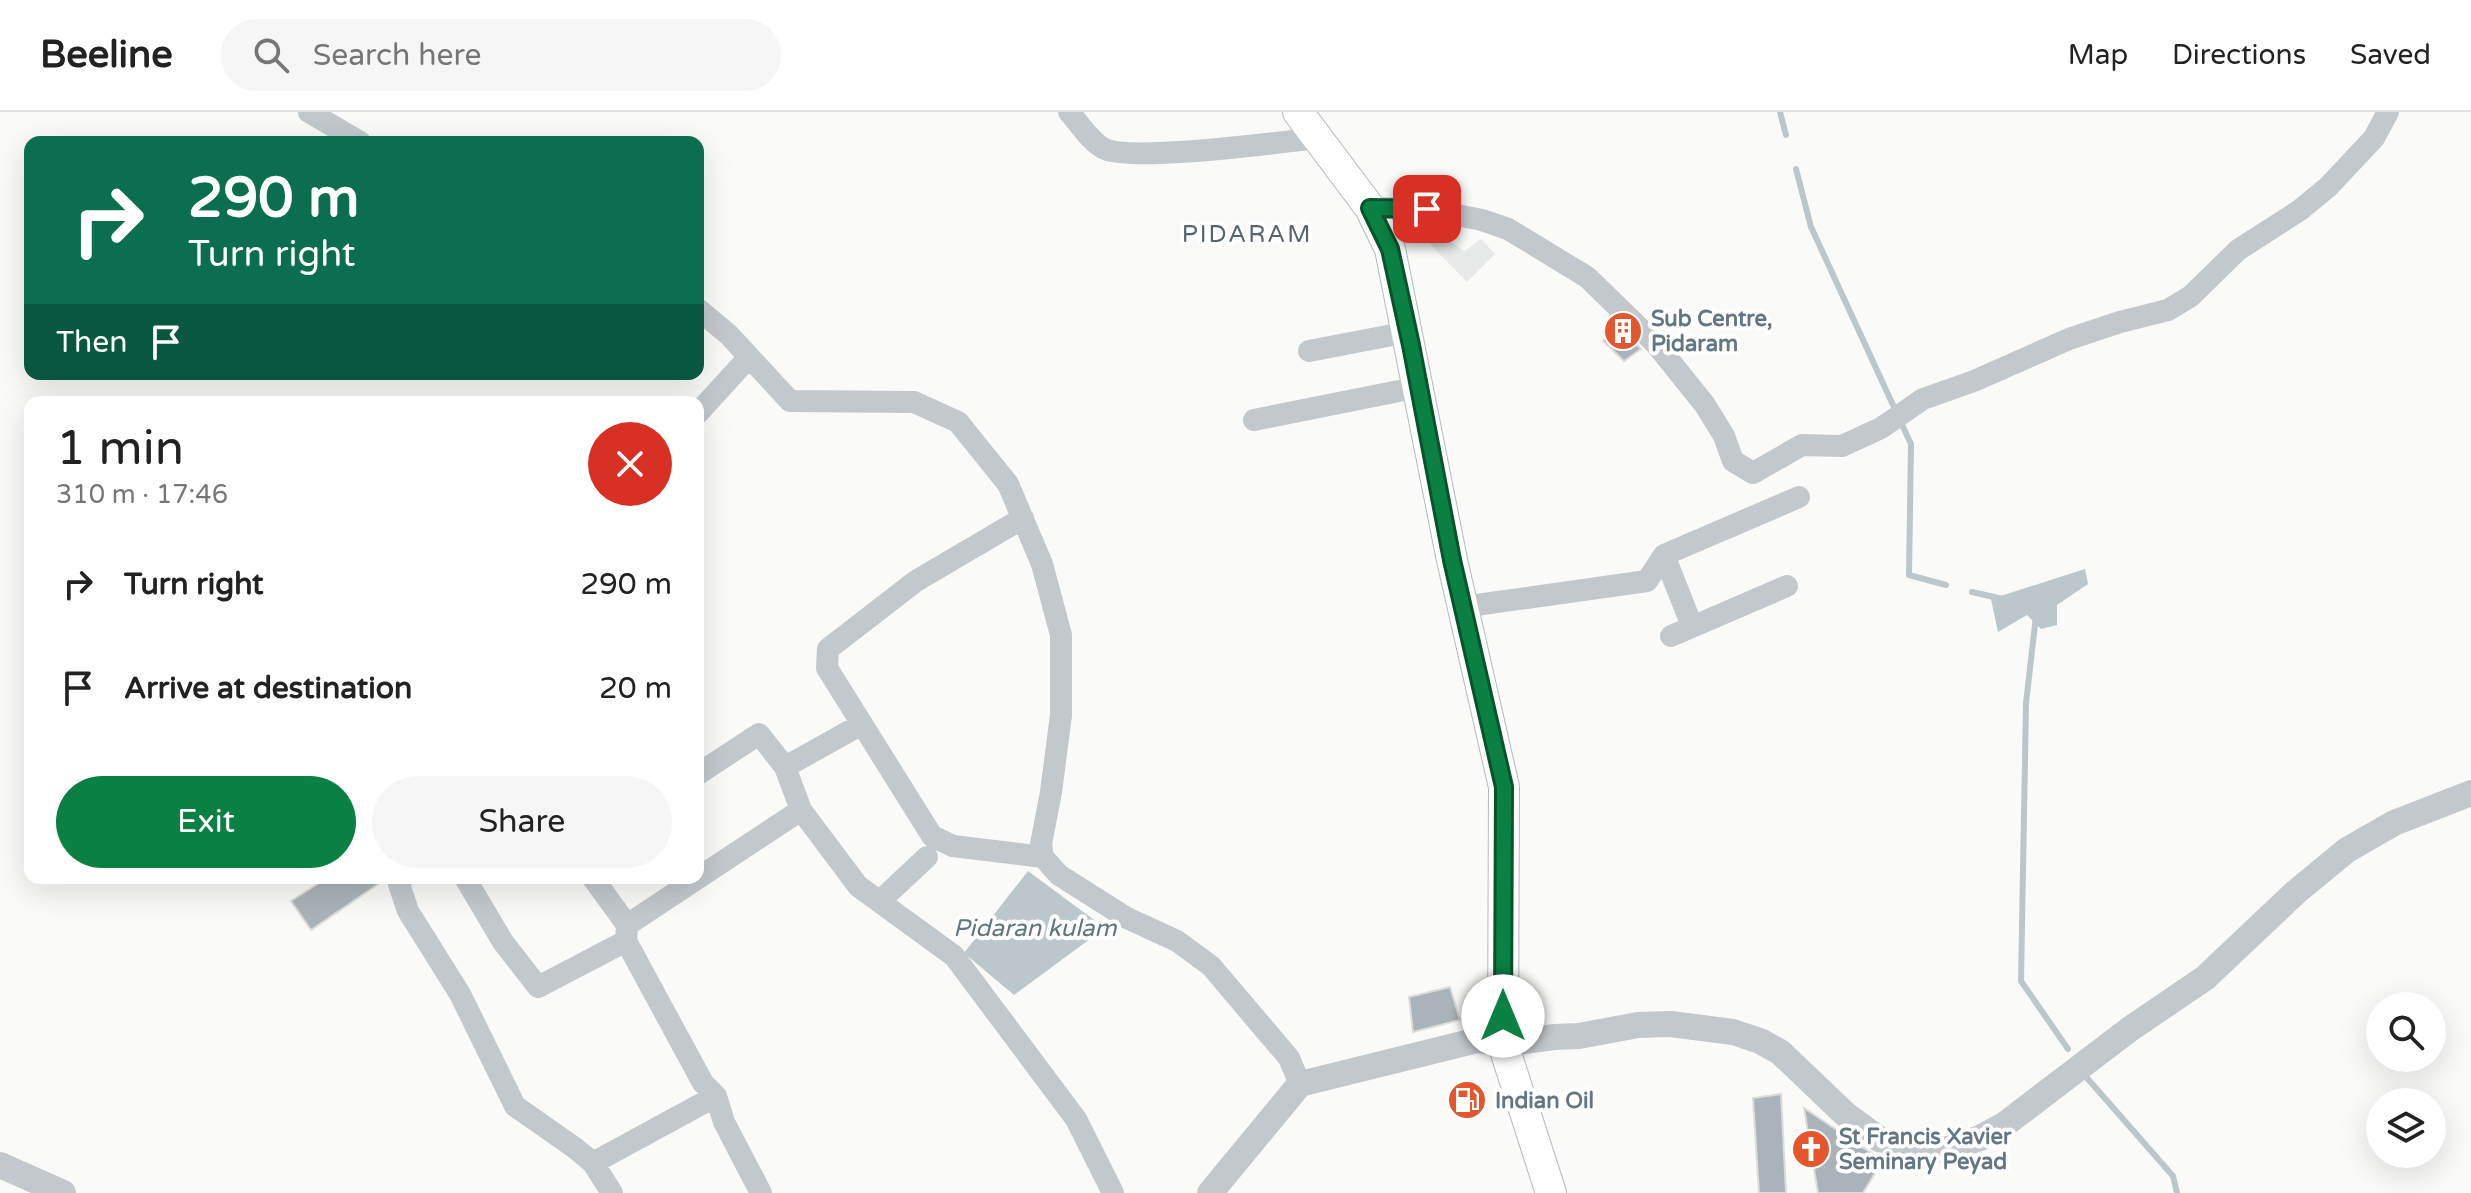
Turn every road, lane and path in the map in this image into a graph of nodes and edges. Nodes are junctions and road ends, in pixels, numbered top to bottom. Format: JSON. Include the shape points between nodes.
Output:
{"nodes":[{"id":1,"x":309,"y":112,"type":"edge"},
{"id":2,"x":1069,"y":112,"type":"edge"},
{"id":3,"x":2388,"y":112,"type":"edge"},
{"id":4,"x":1307,"y":120,"type":"edge"},
{"id":5,"x":350,"y":136,"type":"edge"},
{"id":6,"x":1370,"y":208,"type":"junction"},
{"id":7,"x":704,"y":314,"type":"edge"},
{"id":8,"x":1408,"y":332,"type":"junction"},
{"id":9,"x":1309,"y":351,"type":"dead end"},
{"id":10,"x":749,"y":357,"type":"junction"},
{"id":11,"x":1419,"y":387,"type":"junction"},
{"id":12,"x":704,"y":406,"type":"edge"},
{"id":13,"x":1254,"y":420,"type":"dead end"},
{"id":14,"x":1799,"y":497,"type":"dead end"},
{"id":15,"x":1023,"y":518,"type":"junction"},
{"id":16,"x":1664,"y":555,"type":"junction"},
{"id":17,"x":1787,"y":586,"type":"dead end"},
{"id":18,"x":1462,"y":607,"type":"junction"},
{"id":19,"x":1692,"y":626,"type":"junction"},
{"id":20,"x":1671,"y":636,"type":"dead end"},
{"id":21,"x":862,"y":724,"type":"junction"},
{"id":22,"x":785,"y":767,"type":"junction"},
{"id":23,"x":704,"y":770,"type":"edge"},
{"id":24,"x":2471,"y":793,"type":"edge"},
{"id":25,"x":801,"y":810,"type":"junction"},
{"id":26,"x":927,"y":857,"type":"dead end"},
{"id":27,"x":1043,"y":857,"type":"junction"},
{"id":28,"x":704,"y":874,"type":"edge"},
{"id":29,"x":399,"y":884,"type":"edge"},
{"id":30,"x":469,"y":884,"type":"edge"},
{"id":31,"x":597,"y":884,"type":"edge"},
{"id":32,"x":690,"y":884,"type":"edge"},
{"id":33,"x":880,"y":901,"type":"junction"},
{"id":34,"x":626,"y":933,"type":"junction"},
{"id":35,"x":1503,"y":1044,"type":"junction"},
{"id":36,"x":1300,"y":1084,"type":"junction"},
{"id":37,"x":716,"y":1096,"type":"junction"},
{"id":38,"x":593,"y":1163,"type":"junction"},
{"id":39,"x":0,"y":1165,"type":"edge"},
{"id":40,"x":63,"y":1193,"type":"edge"},
{"id":41,"x":612,"y":1193,"type":"edge"},
{"id":42,"x":761,"y":1193,"type":"edge"},
{"id":43,"x":1113,"y":1193,"type":"edge"},
{"id":44,"x":1210,"y":1193,"type":"edge"},
{"id":45,"x":1551,"y":1193,"type":"edge"}],
"edges":[{"from":1,"to":5,"type":"street"},
{"from":2,"to":4,"type":"street","via":[[1102,148],[1123,154],[1226,148]]},
{"from":3,"to":6,"type":"street","via":[[2374,138],[2328,187],[2238,250],[2191,296],[2168,310],[2069,339],[1923,399],[1881,428],[1842,446],[1802,445],[1753,473],[1733,461],[1705,405],[1656,344],[1587,277],[1508,229],[1482,220],[1427,209]]},
{"from":4,"to":6,"type":"main road"},
{"from":6,"to":8,"type":"main road","via":[[1390,249]]},
{"from":7,"to":10,"type":"street"},
{"from":8,"to":9,"type":"street"},
{"from":8,"to":11,"type":"main road"},
{"from":10,"to":12,"type":"street"},
{"from":10,"to":15,"type":"street","via":[[790,401],[914,402],[958,422],[1008,484]]},
{"from":11,"to":13,"type":"street"},
{"from":11,"to":18,"type":"main road"},
{"from":14,"to":16,"type":"street"},
{"from":15,"to":21,"type":"street","via":[[916,581],[828,649],[827,668]]},
{"from":15,"to":27,"type":"street","via":[[1061,635],[1061,715]]},
{"from":16,"to":18,"type":"street","via":[[1647,581]]},
{"from":16,"to":19,"type":"street"},
{"from":17,"to":19,"type":"street"},
{"from":18,"to":35,"type":"main road","via":[[1504,787]]},
{"from":19,"to":20,"type":"street"},
{"from":21,"to":22,"type":"street"},
{"from":21,"to":27,"type":"street","via":[[932,836],[953,846]]},
{"from":22,"to":23,"type":"street","via":[[759,734]]},
{"from":22,"to":25,"type":"street"},
{"from":24,"to":35,"type":"street","via":[[2394,823],[2347,850],[2205,978],[2004,1125],[1948,1149],[1919,1151],[1879,1139],[1780,1052],[1733,1032],[1638,1025]]},
{"from":25,"to":28,"type":"street"},
{"from":25,"to":33,"type":"street","via":[[858,886]]},
{"from":26,"to":33,"type":"street"},
{"from":27,"to":36,"type":"street","via":[[1059,875],[1211,966],[1289,1058]]},
{"from":29,"to":38,"type":"street","via":[[408,911],[460,994],[515,1106]]},
{"from":30,"to":34,"type":"street","via":[[538,987]]},
{"from":31,"to":34,"type":"street"},
{"from":32,"to":34,"type":"street"},
{"from":33,"to":43,"type":"street","via":[[954,956],[1076,1119]]},
{"from":34,"to":37,"type":"street","via":[[703,1083]]},
{"from":35,"to":36,"type":"street","via":[[1478,1040]]},
{"from":35,"to":45,"type":"main road"},
{"from":36,"to":44,"type":"street"},
{"from":37,"to":38,"type":"street"},
{"from":37,"to":42,"type":"street"},
{"from":38,"to":41,"type":"street"},
{"from":39,"to":40,"type":"street"}]}
